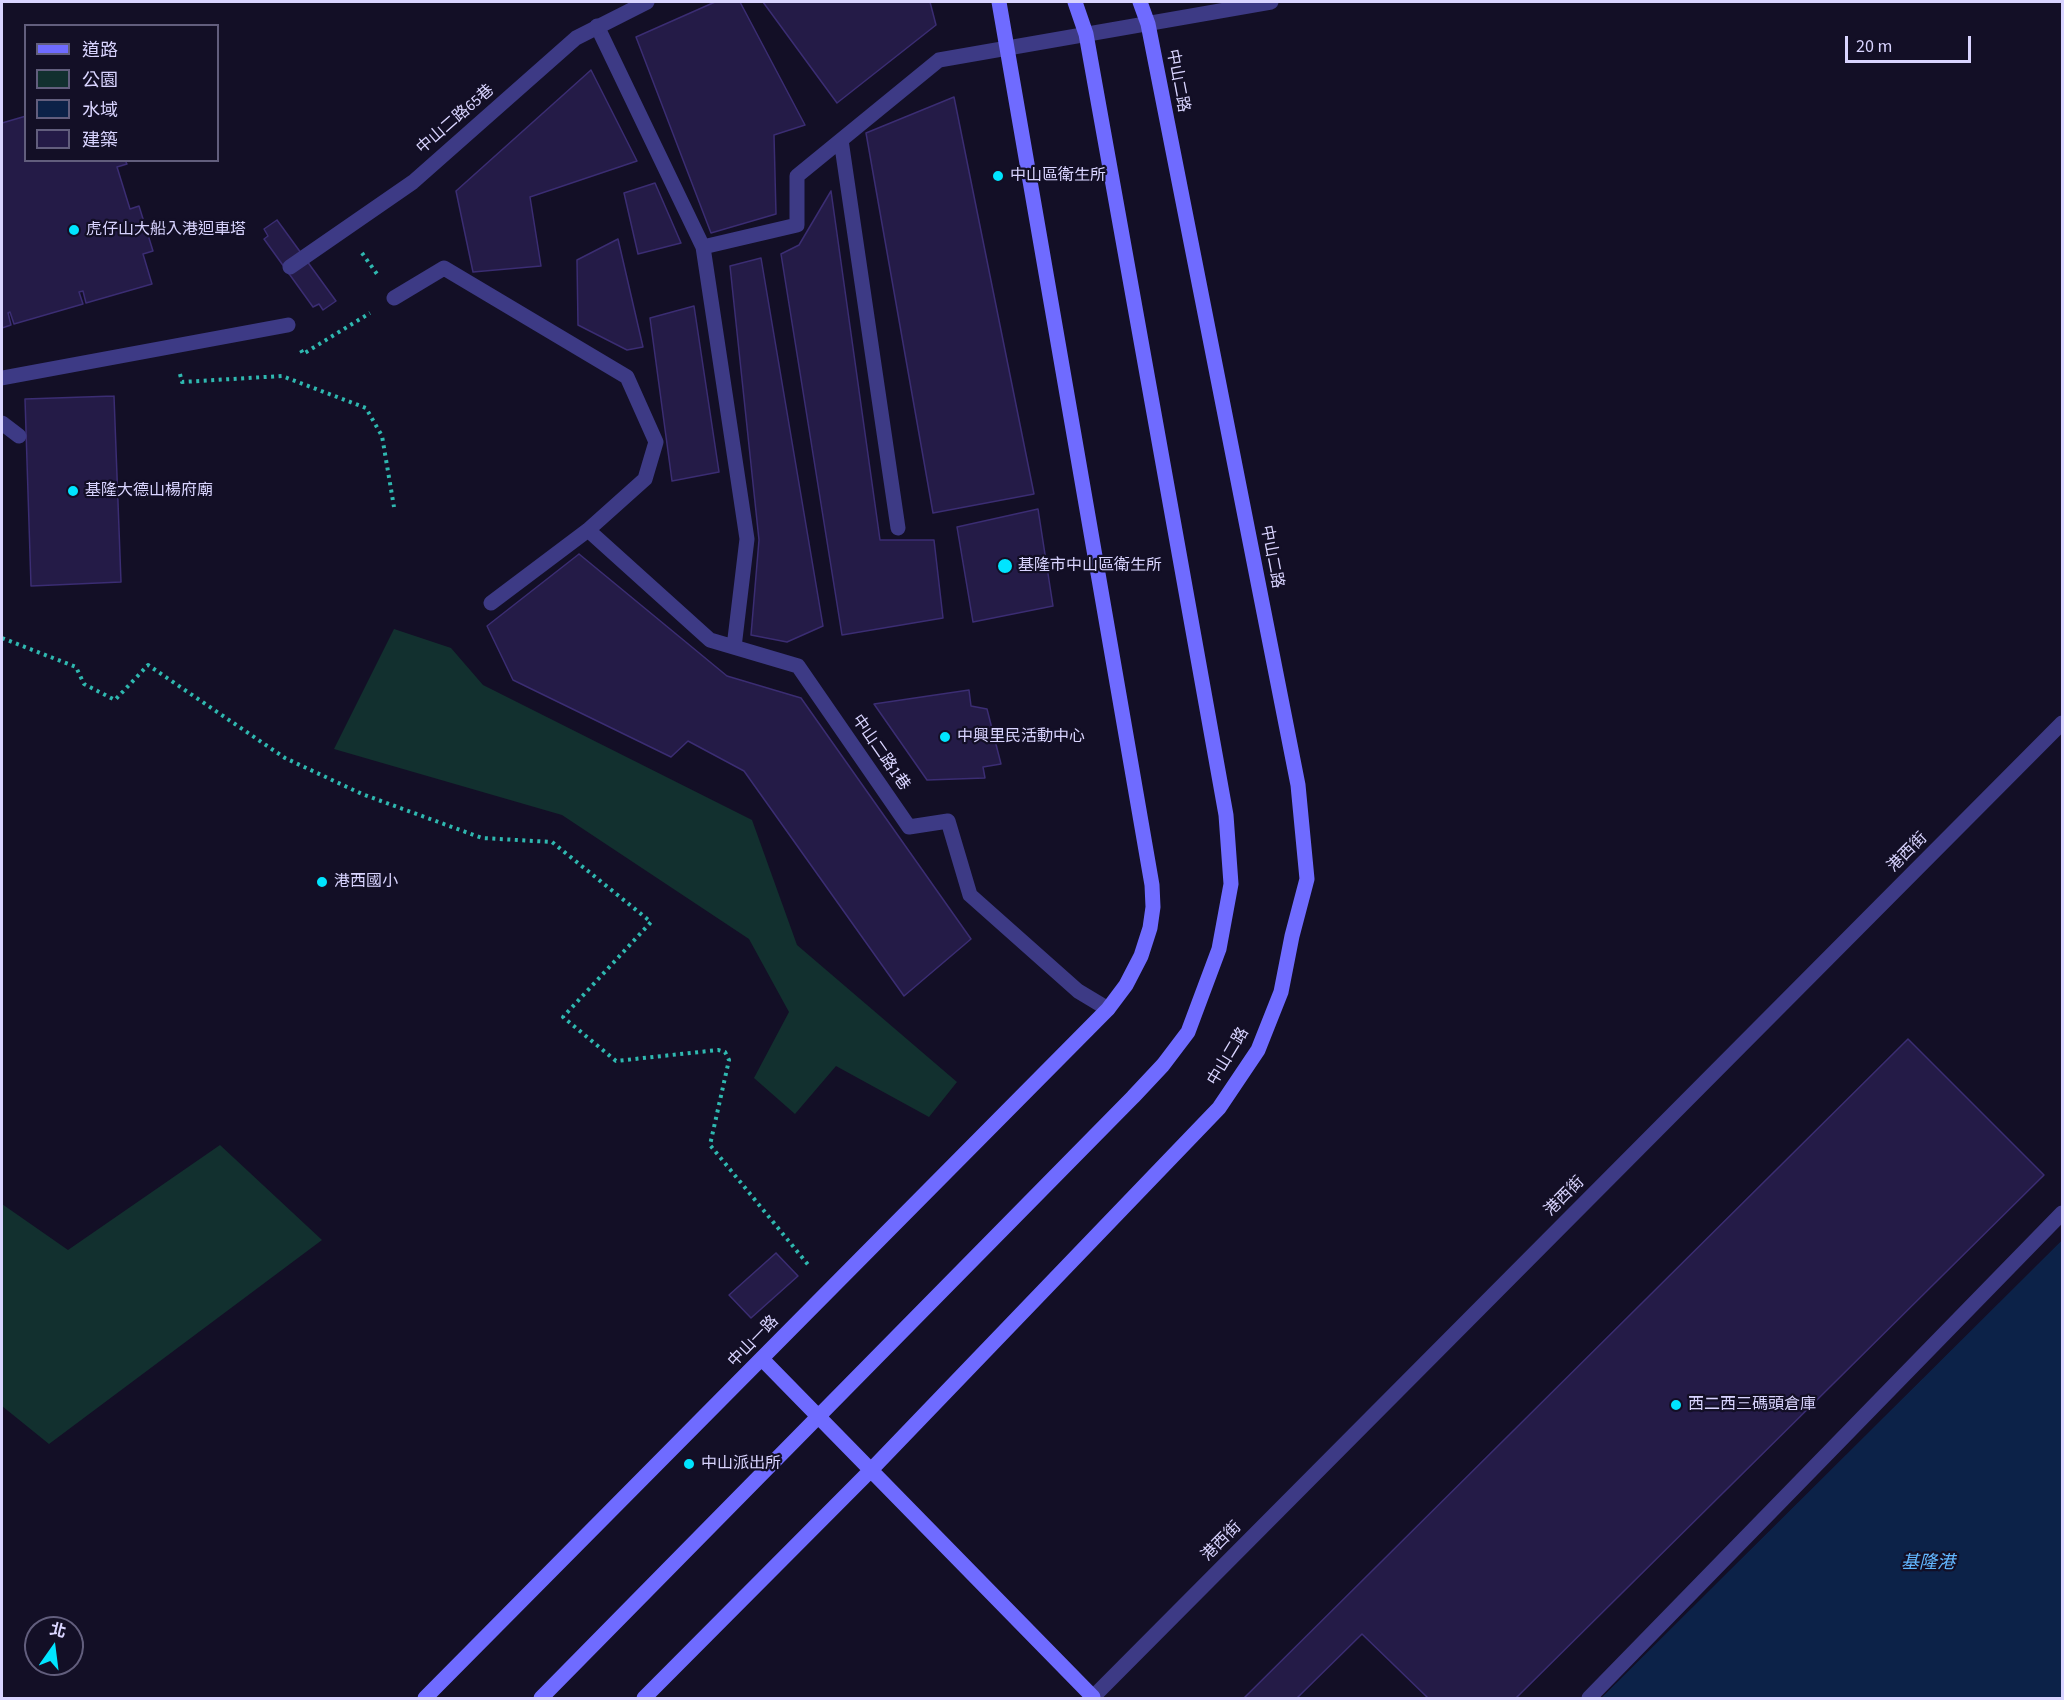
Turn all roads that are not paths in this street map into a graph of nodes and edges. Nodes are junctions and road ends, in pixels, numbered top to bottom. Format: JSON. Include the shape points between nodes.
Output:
{"nodes":[{"id":1,"x":647,"y":2,"type":"edge"},
{"id":2,"x":999,"y":2,"type":"edge"},
{"id":3,"x":1075,"y":2,"type":"edge"},
{"id":4,"x":1140,"y":2,"type":"edge"},
{"id":5,"x":1271,"y":2,"type":"edge"},
{"id":6,"x":1148,"y":24,"type":"junction"},
{"id":7,"x":597,"y":26,"type":"junction"},
{"id":8,"x":1086,"y":34,"type":"junction"},
{"id":9,"x":1007,"y":47,"type":"junction"},
{"id":10,"x":841,"y":140,"type":"junction"},
{"id":11,"x":703,"y":246,"type":"junction"},
{"id":12,"x":290,"y":267,"type":"dead end"},
{"id":13,"x":394,"y":298,"type":"road end"},
{"id":14,"x":288,"y":326,"type":"dead end"},
{"id":15,"x":2,"y":378,"type":"edge"},
{"id":16,"x":2,"y":423,"type":"edge"},
{"id":17,"x":19,"y":436,"type":"dead end"},
{"id":18,"x":898,"y":528,"type":"dead end"},
{"id":19,"x":588,"y":530,"type":"junction"},
{"id":20,"x":491,"y":603,"type":"dead end"},
{"id":21,"x":734,"y":647,"type":"junction"},
{"id":22,"x":2062,"y":723,"type":"edge"},
{"id":23,"x":1108,"y":1009,"type":"junction"},
{"id":24,"x":2062,"y":1213,"type":"edge"},
{"id":25,"x":763,"y":1360,"type":"junction"},
{"id":26,"x":819,"y":1417,"type":"junction"},
{"id":27,"x":871,"y":1470,"type":"junction"},
{"id":28,"x":424,"y":1698,"type":"edge"},
{"id":29,"x":541,"y":1698,"type":"edge"},
{"id":30,"x":644,"y":1698,"type":"edge"},
{"id":31,"x":1093,"y":1698,"type":"edge"},
{"id":32,"x":1589,"y":1698,"type":"edge"}],
"edges":[{"from":1,"to":7,"type":"street","name":"中山二路65巷"},
{"from":2,"to":9,"type":"street"},
{"from":3,"to":8,"type":"street"},
{"from":4,"to":6,"type":"street","name":"中山二路"},
{"from":5,"to":6,"type":"street"},
{"from":6,"to":8,"type":"street"},
{"from":6,"to":27,"type":"street","name":"中山二路","via":[[1298,785],[1307,879],[1281,992],[1258,1050],[1219,1108]]},
{"from":7,"to":11,"type":"street"},
{"from":7,"to":12,"type":"street","name":"中山二路65巷","via":[[576,38],[414,182]]},
{"from":8,"to":9,"type":"street"},
{"from":8,"to":26,"type":"street","via":[[1227,826],[1231,884],[1219,949],[1188,1032],[1163,1065]]},
{"from":9,"to":10,"type":"street","via":[[939,60]]},
{"from":9,"to":23,"type":"street","via":[[1152,885],[1150,928],[1141,956]]},
{"from":10,"to":11,"type":"street","via":[[797,176],[797,225]]},
{"from":10,"to":18,"type":"street"},
{"from":11,"to":21,"type":"street","via":[[747,539]]},
{"from":13,"to":19,"type":"street","via":[[444,268],[627,376],[657,442],[645,479]]},
{"from":14,"to":15,"type":"street"},
{"from":16,"to":17,"type":"street"},
{"from":19,"to":20,"type":"street"},
{"from":19,"to":21,"type":"street","name":"中山二路1巷","via":[[710,640]]},
{"from":21,"to":23,"type":"street","name":"中山二路1巷","via":[[798,666],[909,827],[948,821],[969,896],[1078,991]]},
{"from":22,"to":31,"type":"street","name":"港西街"},
{"from":23,"to":25,"type":"street","name":"中山一路"},
{"from":24,"to":32,"type":"street"},
{"from":25,"to":26,"type":"street","name":"港西街"},
{"from":25,"to":28,"type":"street","name":"中山一路"},
{"from":26,"to":27,"type":"street","name":"港西街"},
{"from":26,"to":29,"type":"street"},
{"from":27,"to":30,"type":"street"},
{"from":27,"to":31,"type":"street","name":"港西街"}]}
